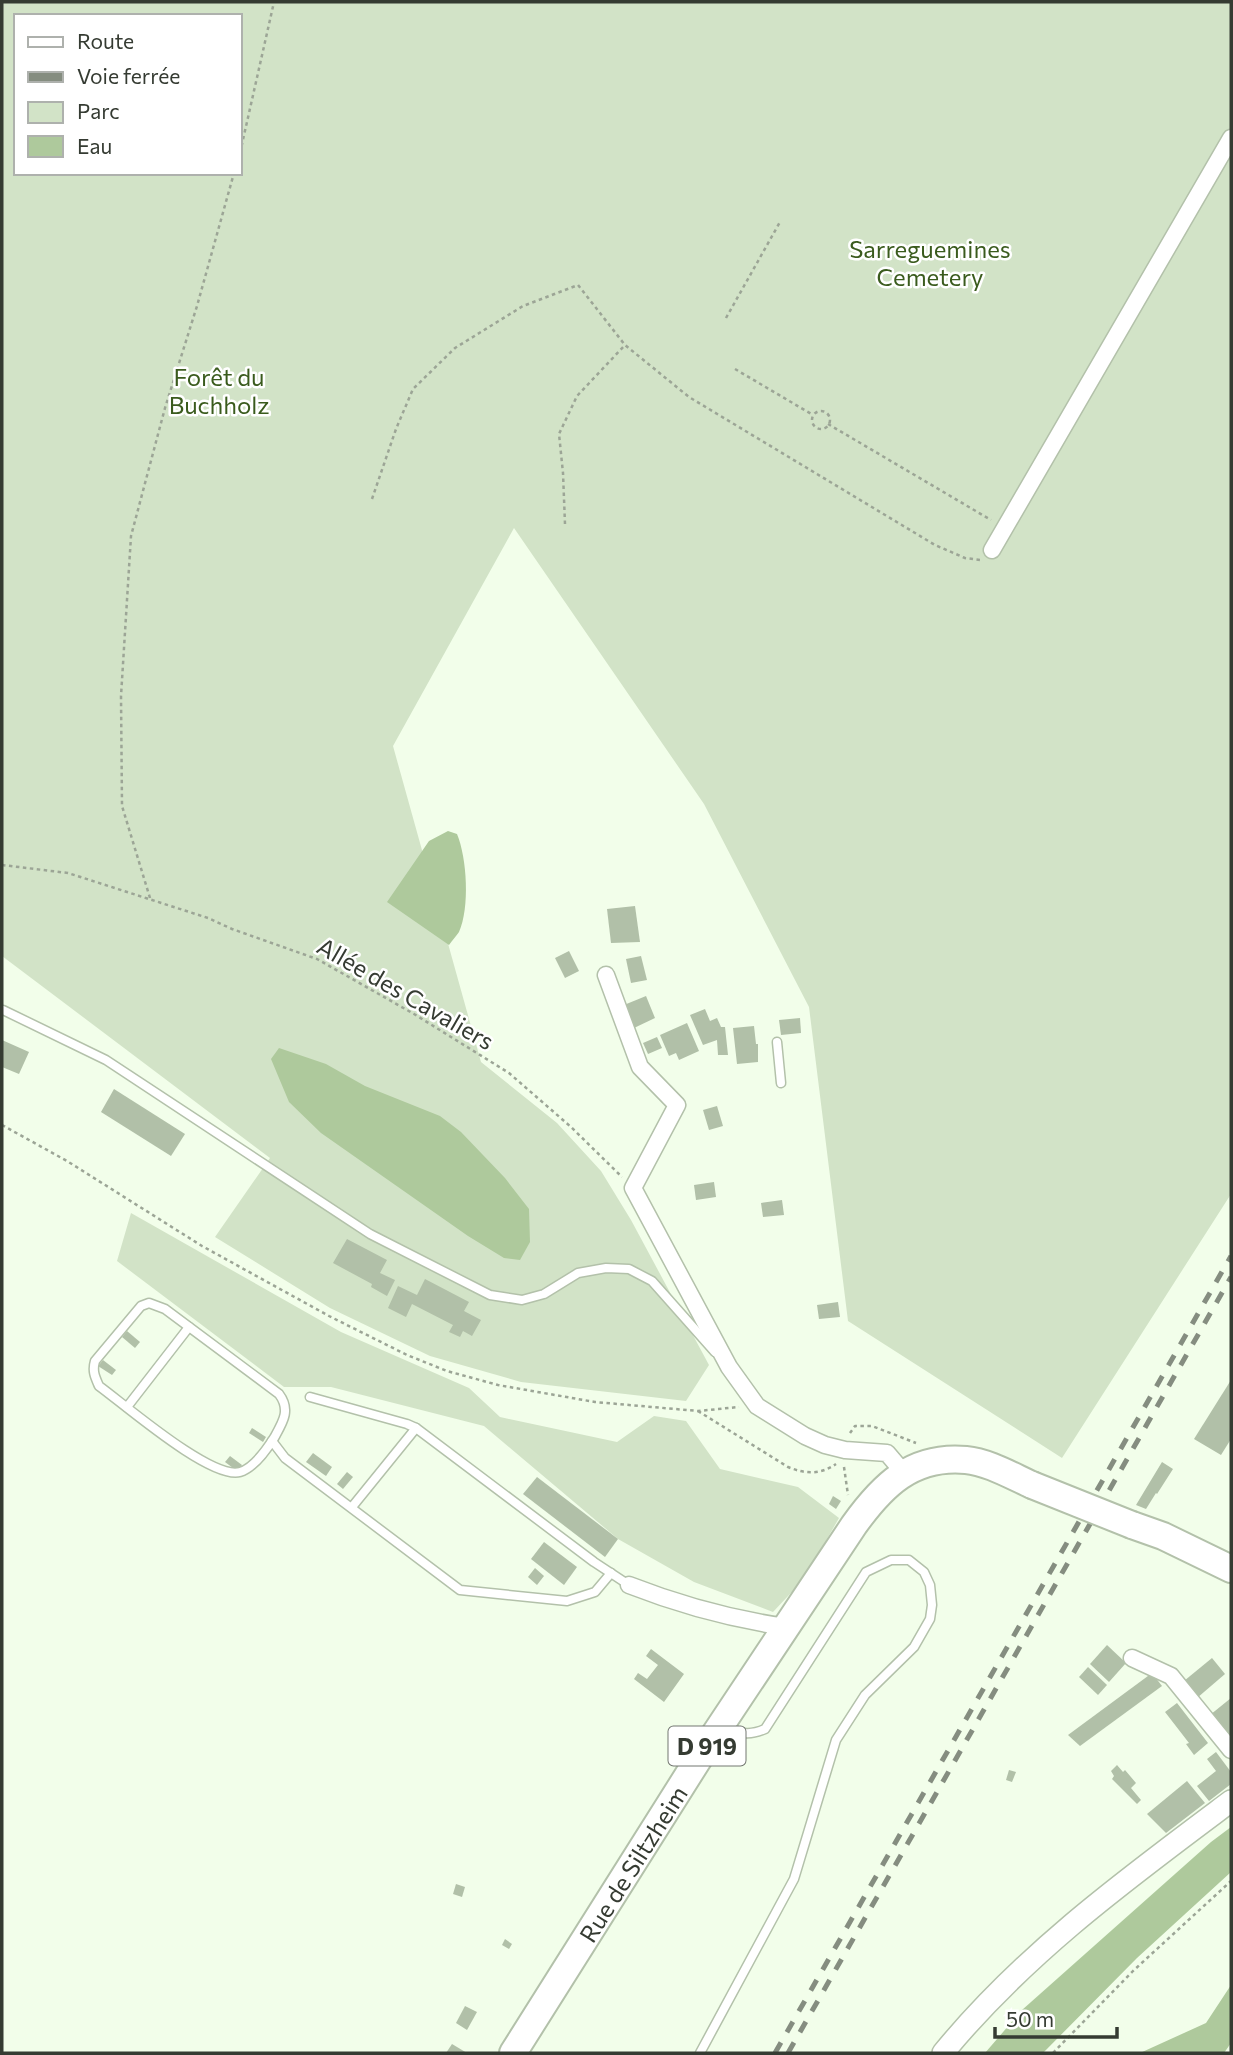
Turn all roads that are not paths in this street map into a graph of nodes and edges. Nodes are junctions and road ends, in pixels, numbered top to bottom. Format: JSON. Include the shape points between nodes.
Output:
{"nodes":[{"id":1,"x":1231,"y":138,"type":"edge"},
{"id":2,"x":992,"y":550,"type":"road end"},
{"id":3,"x":606,"y":975,"type":"dead end"},
{"id":4,"x":3,"y":1010,"type":"edge"},
{"id":5,"x":777,"y":1042,"type":"dead end"},
{"id":6,"x":781,"y":1083,"type":"dead end"},
{"id":7,"x":189,"y":1327,"type":"junction"},
{"id":8,"x":729,"y":1367,"type":"junction"},
{"id":9,"x":310,"y":1397,"type":"dead end"},
{"id":10,"x":127,"y":1407,"type":"junction"},
{"id":11,"x":416,"y":1428,"type":"junction"},
{"id":12,"x":272,"y":1441,"type":"junction"},
{"id":13,"x":904,"y":1473,"type":"junction"},
{"id":14,"x":352,"y":1507,"type":"junction"},
{"id":15,"x":1231,"y":1569,"type":"edge"},
{"id":16,"x":611,"y":1573,"type":"junction"},
{"id":17,"x":629,"y":1585,"type":"joint"},
{"id":18,"x":786,"y":1627,"type":"junction"},
{"id":19,"x":1132,"y":1658,"type":"dead end"},
{"id":20,"x":721,"y":1724,"type":"junction"},
{"id":21,"x":1231,"y":1751,"type":"edge"},
{"id":22,"x":1231,"y":1801,"type":"edge"},
{"id":23,"x":513,"y":2053,"type":"edge"},
{"id":24,"x":700,"y":2053,"type":"edge"},
{"id":25,"x":943,"y":2053,"type":"edge"}],
"edges":[{"from":1,"to":2,"type":"street"},
{"from":3,"to":8,"type":"street","via":[[640,1067],[677,1105],[634,1188]]},
{"from":4,"to":8,"type":"lane","via":[[106,1060],[370,1234],[490,1295],[522,1300],[544,1294],[578,1273],[629,1269],[652,1281]]},
{"from":5,"to":6,"type":"lane"},
{"from":7,"to":10,"type":"lane"},
{"from":7,"to":10,"type":"lane","via":[[149,1303],[141,1306],[95,1362],[94,1377],[100,1386]]},
{"from":7,"to":12,"type":"lane","via":[[285,1401],[287,1412]]},
{"from":8,"to":13,"type":"street","via":[[757,1406],[806,1436],[845,1450],[887,1454]]},
{"from":9,"to":11,"type":"lane"},
{"from":10,"to":12,"type":"lane","via":[[191,1456],[236,1473],[251,1465]]},
{"from":11,"to":14,"type":"lane"},
{"from":11,"to":16,"type":"lane"},
{"from":12,"to":14,"type":"lane","via":[[285,1458]]},
{"from":13,"to":15,"type":"main road","number":"D 919","bridge":true,"via":[[931,1462],[967,1460],[988,1466]]},
{"from":13,"to":18,"type":"main road","name":"Rue de Siltzheim","number":"D 919","via":[[878,1492]]},
{"from":14,"to":16,"type":"lane","via":[[460,1590],[568,1601],[594,1592]]},
{"from":16,"to":17,"type":"lane"},
{"from":17,"to":18,"type":"street","via":[[738,1620]]},
{"from":18,"to":20,"type":"main road","name":"Rue de Siltzheim","number":"D 919"},
{"from":19,"to":21,"type":"street","via":[[1171,1676]]},
{"from":20,"to":23,"type":"main road","name":"Rue de Siltzheim","number":"D 919"},
{"from":20,"to":24,"type":"lane","via":[[751,1735],[765,1729],[866,1572],[891,1560],[909,1560],[924,1572],[930,1585],[930,1619],[914,1647],[865,1695],[836,1740],[794,1879]]},
{"from":22,"to":25,"type":"street","via":[[1093,1906],[1025,1965]]}]}
